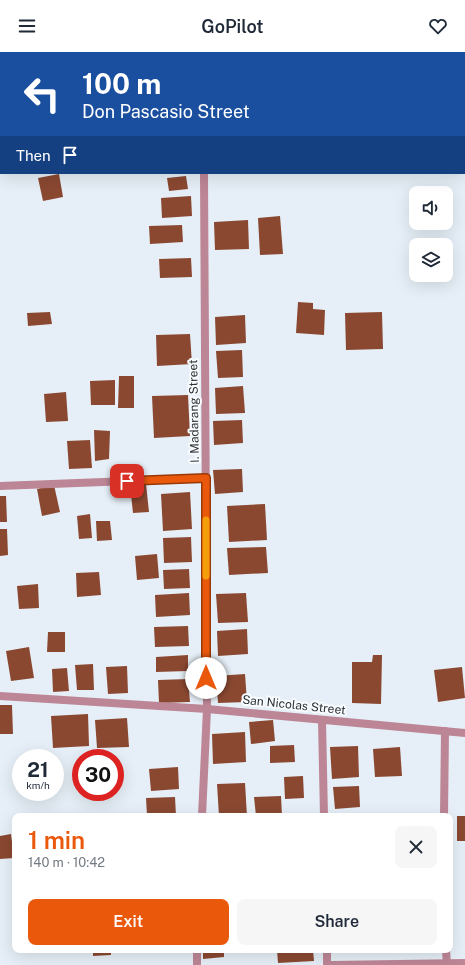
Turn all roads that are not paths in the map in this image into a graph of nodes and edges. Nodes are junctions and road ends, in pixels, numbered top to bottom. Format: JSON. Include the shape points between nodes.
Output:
{"nodes":[{"id":1,"x":204,"y":174,"type":"edge"},
{"id":2,"x":206,"y":478,"type":"junction"},
{"id":3,"x":0,"y":486,"type":"edge"},
{"id":4,"x":0,"y":696,"type":"edge"},
{"id":5,"x":207,"y":709,"type":"junction"},
{"id":6,"x":322,"y":721,"type":"junction"},
{"id":7,"x":445,"y":731,"type":"junction"},
{"id":8,"x":465,"y":733,"type":"edge"},
{"id":9,"x":202,"y":813,"type":"edge"},
{"id":10,"x":324,"y":813,"type":"edge"},
{"id":11,"x":444,"y":813,"type":"edge"},
{"id":12,"x":197,"y":953,"type":"edge"},
{"id":13,"x":327,"y":953,"type":"edge"},
{"id":14,"x":446,"y":953,"type":"edge"},
{"id":15,"x":465,"y":963,"type":"edge"},
{"id":16,"x":447,"y":964,"type":"edge"},
{"id":17,"x":197,"y":965,"type":"edge"},
{"id":18,"x":327,"y":965,"type":"edge"},
{"id":19,"x":331,"y":965,"type":"edge"}],
"edges":[{"from":1,"to":2,"type":"street","name":"I. Madarang Street"},
{"from":2,"to":3,"type":"street"},
{"from":2,"to":5,"type":"street","name":"I. Madarang Street"},
{"from":4,"to":5,"type":"street","name":"San Nicolas Street"},
{"from":5,"to":6,"type":"street","name":"San Nicolas Street"},
{"from":5,"to":9,"type":"street","name":"I. Madarang Street"},
{"from":6,"to":7,"type":"street","name":"San Nicolas Street"},
{"from":6,"to":10,"type":"street"},
{"from":7,"to":8,"type":"street","name":"San Nicolas Street"},
{"from":7,"to":11,"type":"street"},
{"from":12,"to":17,"type":"street"},
{"from":13,"to":18,"type":"street"},
{"from":14,"to":16,"type":"street"},
{"from":15,"to":16,"type":"street"},
{"from":16,"to":19,"type":"street"}]}
